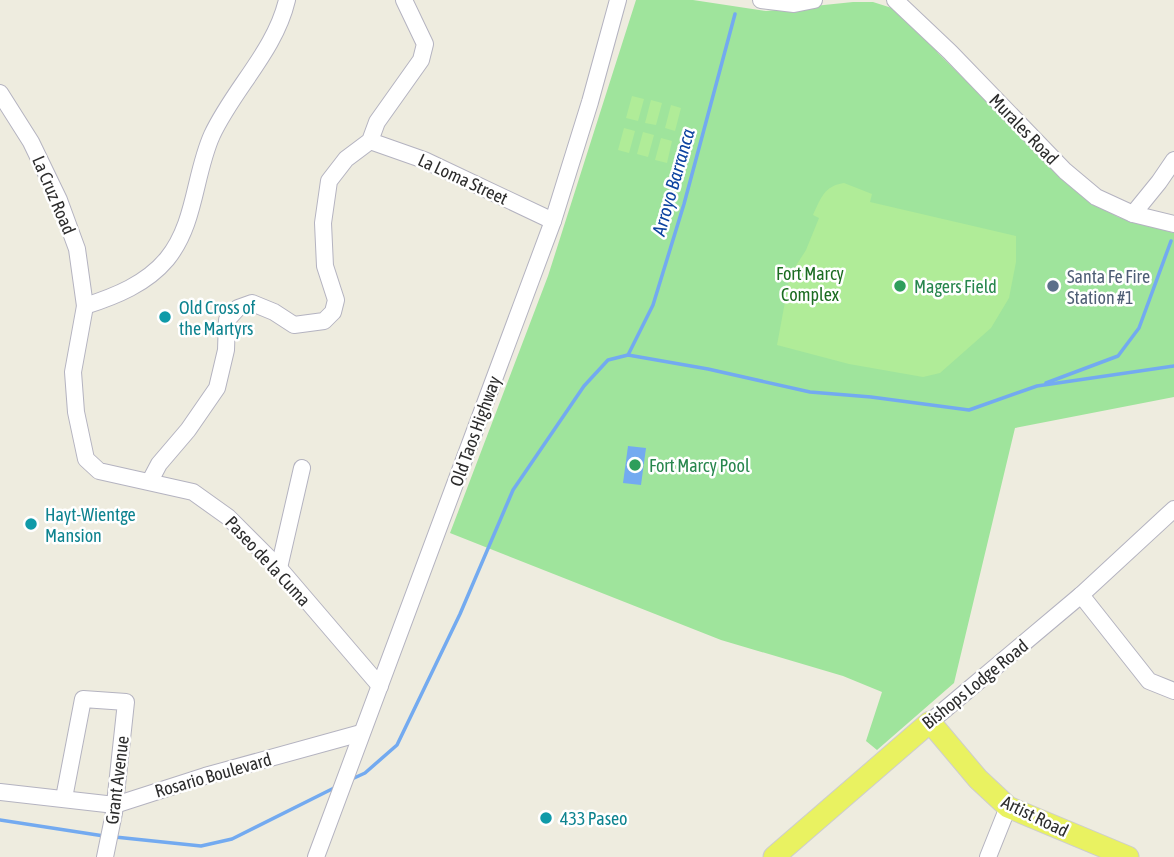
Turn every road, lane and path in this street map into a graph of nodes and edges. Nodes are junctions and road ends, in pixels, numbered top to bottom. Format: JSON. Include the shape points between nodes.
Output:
{"nodes":[{"id":1,"x":286,"y":0,"type":"edge"},
{"id":2,"x":404,"y":0,"type":"edge"},
{"id":3,"x":618,"y":0,"type":"edge"},
{"id":4,"x":761,"y":0,"type":"edge"},
{"id":5,"x":814,"y":0,"type":"edge"},
{"id":6,"x":895,"y":0,"type":"edge"},
{"id":7,"x":795,"y":2,"type":"edge"},
{"id":8,"x":2,"y":101,"type":"edge"},
{"id":9,"x":370,"y":141,"type":"junction"},
{"id":10,"x":1174,"y":160,"type":"edge"},
{"id":11,"x":1133,"y":214,"type":"junction"},
{"id":12,"x":553,"y":221,"type":"junction"},
{"id":13,"x":1172,"y":223,"type":"edge"},
{"id":14,"x":85,"y":306,"type":"junction"},
{"id":15,"x":302,"y":468,"type":"dead end"},
{"id":16,"x":150,"y":481,"type":"junction"},
{"id":17,"x":1174,"y":509,"type":"edge"},
{"id":18,"x":278,"y":568,"type":"junction"},
{"id":19,"x":1081,"y":595,"type":"junction"},
{"id":20,"x":380,"y":686,"type":"junction"},
{"id":21,"x":1174,"y":691,"type":"edge"},
{"id":22,"x":930,"y":722,"type":"junction"},
{"id":23,"x":361,"y":733,"type":"junction"},
{"id":24,"x":0,"y":792,"type":"edge"},
{"id":25,"x":64,"y":798,"type":"junction"},
{"id":26,"x":1008,"y":807,"type":"junction"},
{"id":27,"x":115,"y":809,"type":"junction"},
{"id":28,"x":106,"y":852,"type":"edge"},
{"id":29,"x":316,"y":857,"type":"edge"},
{"id":30,"x":774,"y":857,"type":"edge"},
{"id":31,"x":988,"y":857,"type":"edge"},
{"id":32,"x":1128,"y":857,"type":"edge"}],
"edges":[{"from":1,"to":14,"type":"street","via":[[281,23],[212,135],[187,227],[167,259],[115,297]]},
{"from":2,"to":9,"type":"street","via":[[425,44],[421,60],[377,122]]},
{"from":3,"to":12,"type":"street","name":"Old Taos Highway"},
{"from":4,"to":7,"type":"street"},
{"from":5,"to":7,"type":"street"},
{"from":6,"to":11,"type":"street","name":"Murales Road","via":[[1065,171],[1096,197]]},
{"from":8,"to":14,"type":"street","name":"La Cruz Road","via":[[31,142],[59,200],[77,249]]},
{"from":9,"to":12,"type":"street","name":"La Loma Street","via":[[424,160]]},
{"from":9,"to":16,"type":"street","via":[[346,159],[329,181],[323,223],[325,266],[336,300],[333,312],[324,321],[294,325],[253,303],[238,308],[228,320],[217,388]]},
{"from":10,"to":11,"type":"street"},
{"from":11,"to":13,"type":"street","name":"Murales Road"},
{"from":12,"to":20,"type":"street","name":"Old Taos Highway"},
{"from":14,"to":16,"type":"street","name":"Paseo de la Cuma","via":[[73,372],[86,459],[99,471]]},
{"from":15,"to":18,"type":"street"},
{"from":16,"to":18,"type":"street","name":"Paseo de la Cuma","via":[[193,492],[228,517]]},
{"from":17,"to":19,"type":"street","name":"Bishops Lodge Road"},
{"from":18,"to":20,"type":"street","name":"Paseo de la Cuma"},
{"from":19,"to":21,"type":"street","via":[[1149,681]]},
{"from":19,"to":22,"type":"street","name":"Bishops Lodge Road"},
{"from":20,"to":23,"type":"street","name":"Old Taos Highway"},
{"from":22,"to":26,"type":"main road","name":"Artist Road"},
{"from":22,"to":30,"type":"main road","name":"Bishops Lodge Road"},
{"from":23,"to":27,"type":"street","name":"Rosario Boulevard","via":[[205,776]]},
{"from":23,"to":29,"type":"street","name":"Old Taos Highway"},
{"from":24,"to":25,"type":"street","name":"Rosario Boulevard"},
{"from":25,"to":27,"type":"street","name":"Rosario Boulevard"},
{"from":25,"to":27,"type":"street","name":"Grant Avenue","via":[[83,699],[126,702]]},
{"from":26,"to":31,"type":"street"},
{"from":26,"to":32,"type":"main road","name":"Artist Road"},
{"from":27,"to":28,"type":"street","name":"Grant Avenue"}]}
